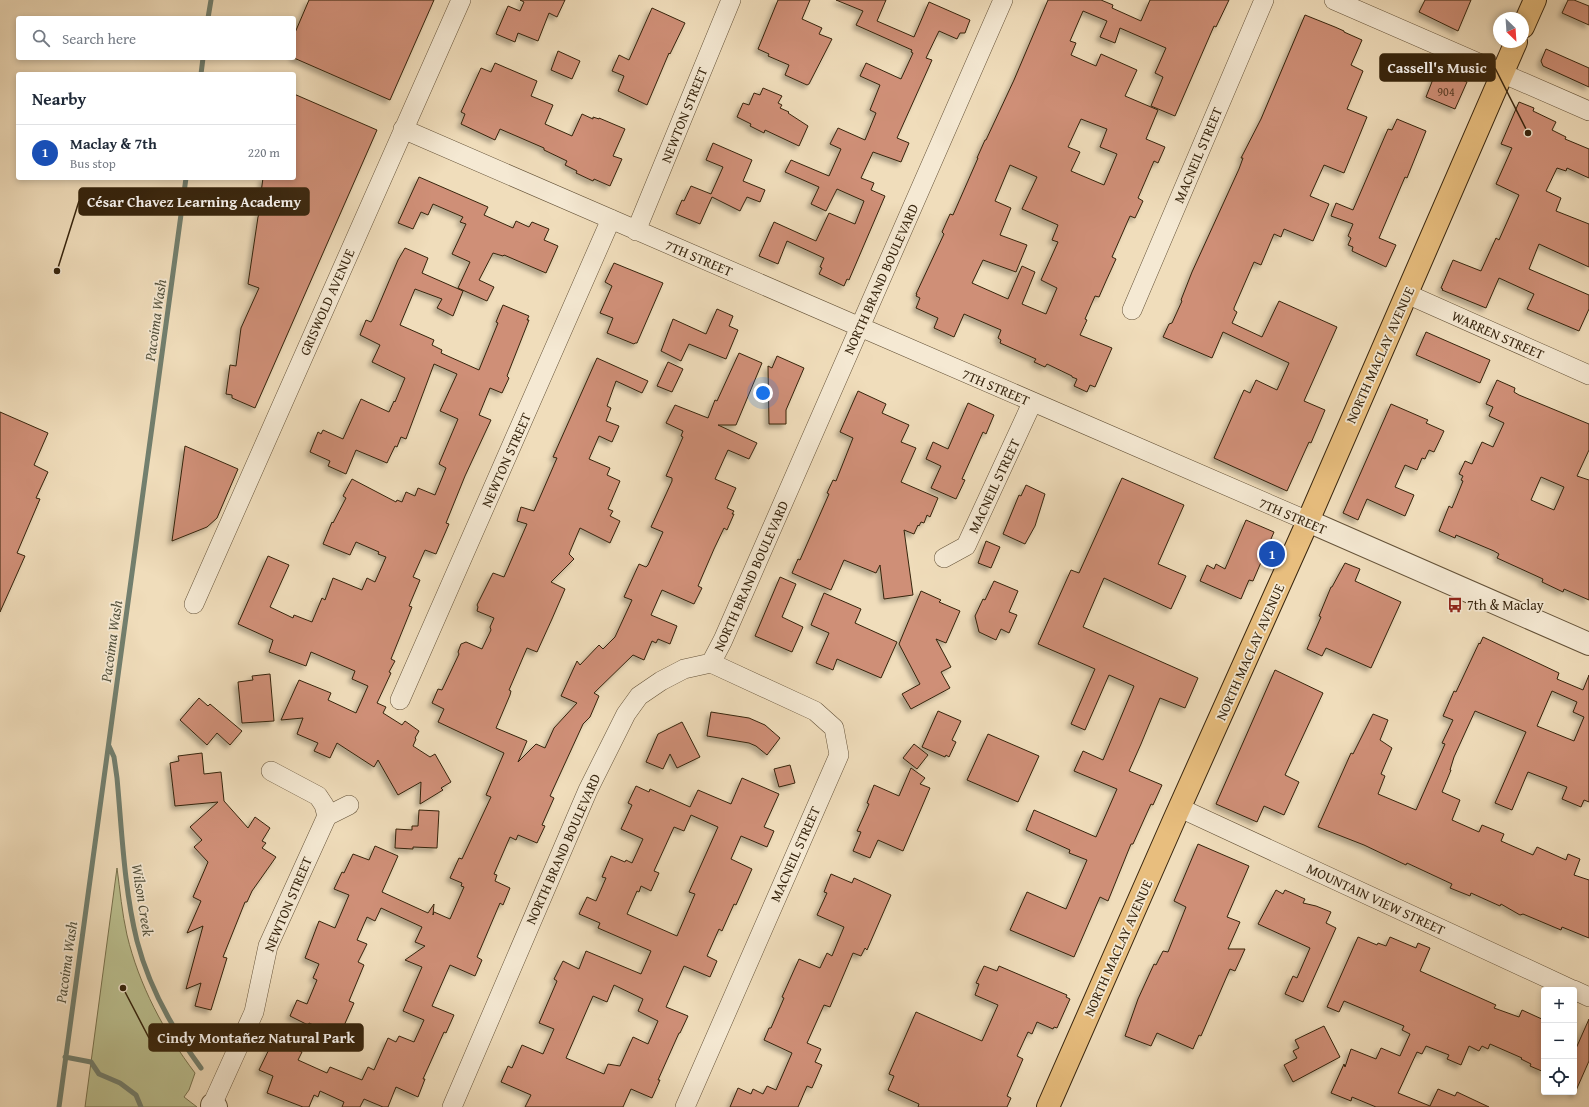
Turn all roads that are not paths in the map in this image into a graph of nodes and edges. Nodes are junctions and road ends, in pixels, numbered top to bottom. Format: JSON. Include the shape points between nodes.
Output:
{"nodes":[{"id":1,"x":461,"y":0,"type":"edge"},
{"id":2,"x":731,"y":0,"type":"edge"},
{"id":3,"x":1003,"y":0,"type":"edge"},
{"id":4,"x":1264,"y":0,"type":"edge"},
{"id":5,"x":1334,"y":0,"type":"edge"},
{"id":6,"x":1535,"y":0,"type":"edge"},
{"id":7,"x":1529,"y":14,"type":"edge"},
{"id":8,"x":1514,"y":48,"type":"edge"},
{"id":9,"x":1503,"y":74,"type":"junction"},
{"id":10,"x":1589,"y":111,"type":"edge"},
{"id":11,"x":403,"y":129,"type":"junction"},
{"id":12,"x":611,"y":220,"type":"junction"},
{"id":13,"x":636,"y":231,"type":"junction"},
{"id":14,"x":1407,"y":294,"type":"junction"},
{"id":15,"x":1132,"y":310,"type":"dead end"},
{"id":16,"x":860,"y":328,"type":"junction"},
{"id":17,"x":1589,"y":376,"type":"edge"},
{"id":18,"x":1032,"y":403,"type":"junction"},
{"id":19,"x":1308,"y":522,"type":"junction"},
{"id":20,"x":944,"y":558,"type":"dead end"},
{"id":21,"x":194,"y":604,"type":"dead end"},
{"id":22,"x":1589,"y":644,"type":"edge"},
{"id":23,"x":712,"y":663,"type":"junction"},
{"id":24,"x":400,"y":700,"type":"dead end"},
{"id":25,"x":270,"y":771,"type":"dead end"},
{"id":26,"x":349,"y":805,"type":"dead end"},
{"id":27,"x":1180,"y":808,"type":"junction"},
{"id":28,"x":326,"y":816,"type":"junction"},
{"id":29,"x":1568,"y":987,"type":"edge"},
{"id":30,"x":1577,"y":991,"type":"edge"},
{"id":31,"x":1589,"y":997,"type":"edge"},
{"id":32,"x":214,"y":1106,"type":"edge"},
{"id":33,"x":452,"y":1107,"type":"edge"},
{"id":34,"x":685,"y":1107,"type":"edge"},
{"id":35,"x":1048,"y":1107,"type":"edge"}],
"edges":[{"from":1,"to":11,"type":"street","name":"GRISWOLD AVENUE"},
{"from":2,"to":13,"type":"street","name":"NEWTON STREET"},
{"from":3,"to":16,"type":"street","name":"NORTH BRAND BOULEVARD"},
{"from":4,"to":15,"type":"street","name":"MACNEIL STREET"},
{"from":5,"to":9,"type":"street"},
{"from":6,"to":7,"type":"main road"},
{"from":8,"to":9,"type":"main road","name":"NORTH MACLAY AVENUE"},
{"from":9,"to":10,"type":"street"},
{"from":9,"to":14,"type":"main road","name":"NORTH MACLAY AVENUE"},
{"from":11,"to":12,"type":"street","name":"7TH STREET"},
{"from":11,"to":21,"type":"street","name":"GRISWOLD AVENUE"},
{"from":12,"to":13,"type":"street","name":"7TH STREET"},
{"from":12,"to":24,"type":"street","name":"NEWTON STREET"},
{"from":13,"to":16,"type":"street","name":"7TH STREET"},
{"from":14,"to":17,"type":"street","name":"WARREN STREET"},
{"from":14,"to":19,"type":"main road","name":"NORTH MACLAY AVENUE"},
{"from":16,"to":18,"type":"street","name":"7TH STREET"},
{"from":16,"to":23,"type":"street","name":"NORTH BRAND BOULEVARD"},
{"from":18,"to":19,"type":"street","name":"7TH STREET"},
{"from":18,"to":20,"type":"street","name":"MACNEIL STREET","via":[[966,546]]},
{"from":19,"to":22,"type":"street","name":"7TH STREET"},
{"from":19,"to":27,"type":"main road","name":"NORTH MACLAY AVENUE"},
{"from":23,"to":33,"type":"street","name":"NORTH BRAND BOULEVARD","via":[[684,669],[661,681],[639,696],[626,714],[588,790]]},
{"from":23,"to":34,"type":"street","name":"MACNEIL STREET","via":[[815,711],[834,728],[839,755]]},
{"from":25,"to":28,"type":"street","via":[[318,796],[324,805]]},
{"from":26,"to":28,"type":"street"},
{"from":27,"to":29,"type":"street","name":"MOUNTAIN VIEW STREET"},
{"from":27,"to":35,"type":"main road","name":"NORTH MACLAY AVENUE"},
{"from":28,"to":32,"type":"street","name":"NEWTON STREET","via":[[268,946],[254,1012]]},
{"from":30,"to":31,"type":"street","name":"MOUNTAIN VIEW STREET"}]}
